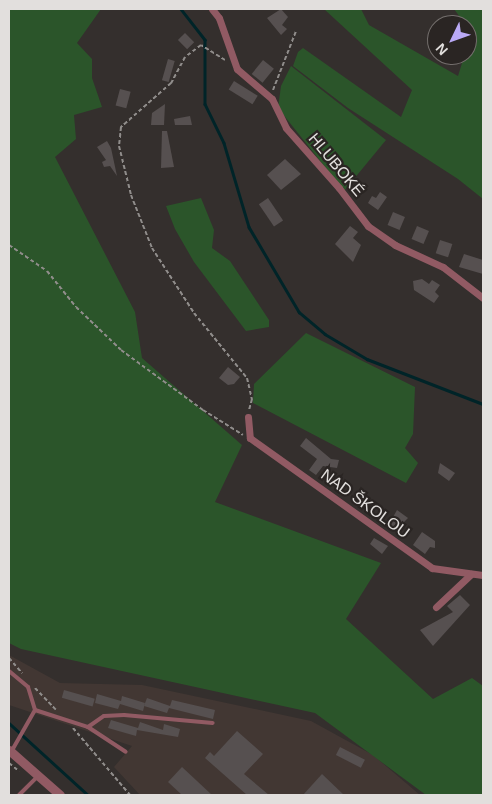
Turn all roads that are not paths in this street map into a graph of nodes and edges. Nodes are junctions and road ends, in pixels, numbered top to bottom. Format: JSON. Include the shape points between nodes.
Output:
{"nodes":[{"id":1,"x":212,"y":9,"type":"edge"},
{"id":2,"x":483,"y":298,"type":"edge"},
{"id":3,"x":248,"y":417,"type":"road end"},
{"id":4,"x":471,"y":574,"type":"junction"},
{"id":5,"x":483,"y":575,"type":"edge"},
{"id":6,"x":436,"y":607,"type":"dead end"},
{"id":7,"x":9,"y":671,"type":"edge"},
{"id":8,"x":35,"y":710,"type":"junction"},
{"id":9,"x":213,"y":724,"type":"dead end"},
{"id":10,"x":88,"y":727,"type":"junction"},
{"id":11,"x":10,"y":751,"type":"edge"},
{"id":12,"x":126,"y":752,"type":"dead end"},
{"id":13,"x":38,"y":775,"type":"junction"},
{"id":14,"x":19,"y":795,"type":"edge"},
{"id":15,"x":60,"y":795,"type":"edge"}],
"edges":[{"from":1,"to":2,"type":"street","name":"HLUBOKÉ","via":[[237,69],[272,99],[286,128],[368,226],[395,245],[442,267]]},
{"from":3,"to":4,"type":"street","name":"NAD ŠKOLOU","via":[[250,438],[432,568]]},
{"from":4,"to":5,"type":"street","name":"NAD ŠKOLOU"},
{"from":4,"to":6,"type":"street"},
{"from":7,"to":8,"type":"lane","via":[[28,687]]},
{"from":8,"to":10,"type":"lane"},
{"from":8,"to":11,"type":"lane"},
{"from":9,"to":10,"type":"lane","via":[[124,714],[104,716]]},
{"from":10,"to":12,"type":"lane"},
{"from":11,"to":13,"type":"street"},
{"from":13,"to":14,"type":"lane"},
{"from":13,"to":15,"type":"street"}]}
